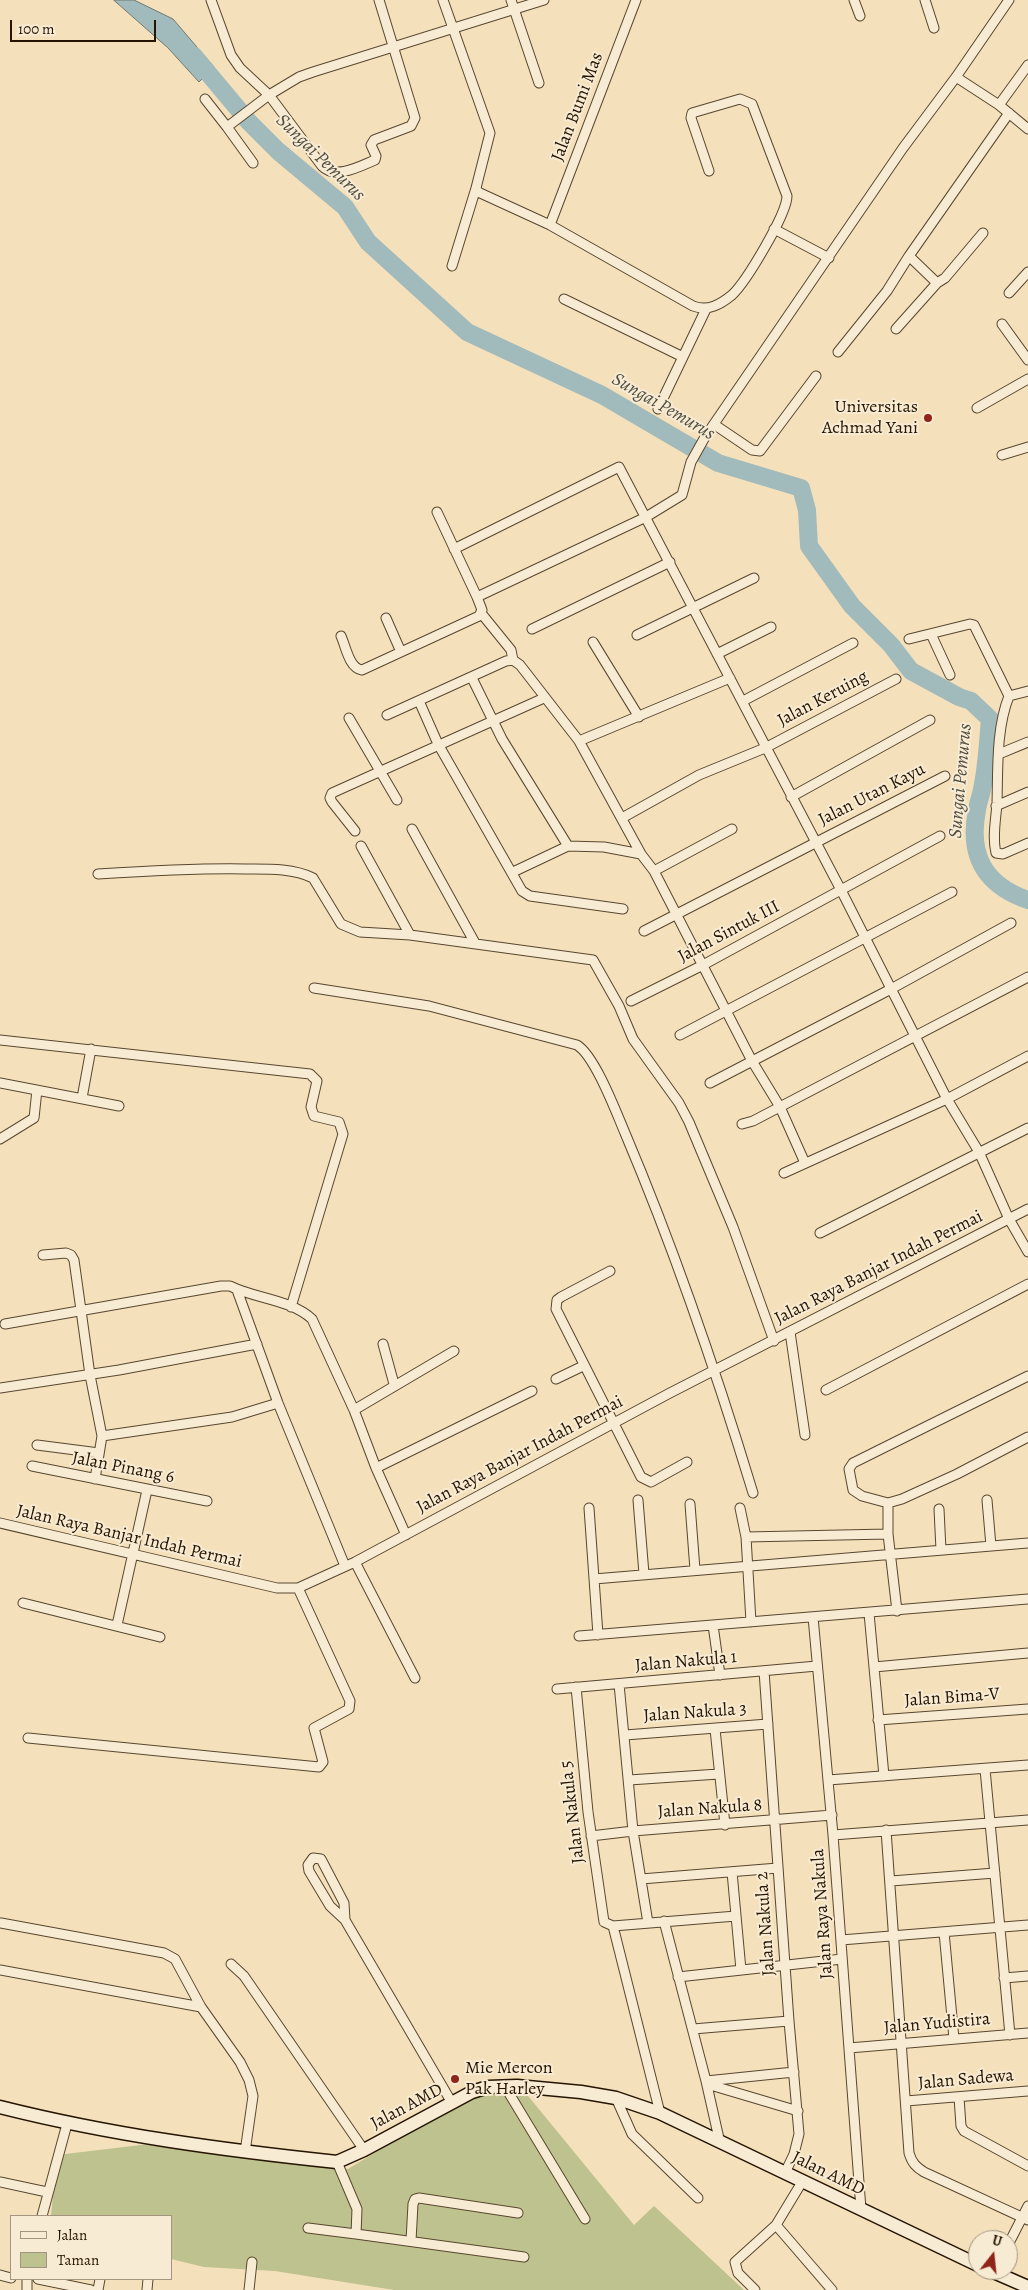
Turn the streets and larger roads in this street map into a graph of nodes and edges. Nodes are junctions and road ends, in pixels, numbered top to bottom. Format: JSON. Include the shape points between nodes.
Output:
{"nodes":[{"id":1,"x":211,"y":0,"type":"edge"},
{"id":2,"x":379,"y":0,"type":"edge"},
{"id":3,"x":443,"y":0,"type":"edge"},
{"id":4,"x":512,"y":0,"type":"edge"},
{"id":5,"x":544,"y":0,"type":"edge"},
{"id":6,"x":636,"y":0,"type":"edge"},
{"id":7,"x":854,"y":0,"type":"edge"},
{"id":8,"x":925,"y":0,"type":"edge"},
{"id":9,"x":1009,"y":0,"type":"edge"},
{"id":10,"x":515,"y":10,"type":"junction"},
{"id":11,"x":860,"y":16,"type":"dead end"},
{"id":12,"x":934,"y":28,"type":"dead end"},
{"id":13,"x":453,"y":29,"type":"junction"},
{"id":14,"x":392,"y":48,"type":"junction"},
{"id":15,"x":1028,"y":65,"type":"edge"},
{"id":16,"x":956,"y":77,"type":"junction"},
{"id":17,"x":539,"y":82,"type":"dead end"},
{"id":18,"x":269,"y":94,"type":"junction"},
{"id":19,"x":205,"y":99,"type":"dead end"},
{"id":20,"x":999,"y":105,"type":"junction"},
{"id":21,"x":1009,"y":113,"type":"junction"},
{"id":22,"x":231,"y":124,"type":"junction"},
{"id":23,"x":1028,"y":129,"type":"edge"},
{"id":24,"x":253,"y":163,"type":"dead end"},
{"id":25,"x":709,"y":170,"type":"dead end"},
{"id":26,"x":476,"y":188,"type":"junction"},
{"id":27,"x":550,"y":225,"type":"junction"},
{"id":28,"x":774,"y":229,"type":"junction"},
{"id":29,"x":983,"y":233,"type":"dead end"},
{"id":30,"x":909,"y":256,"type":"junction"},
{"id":31,"x":829,"y":258,"type":"junction"},
{"id":32,"x":452,"y":266,"type":"dead end"},
{"id":33,"x":1028,"y":272,"type":"edge"},
{"id":34,"x":936,"y":283,"type":"junction"},
{"id":35,"x":1009,"y":293,"type":"dead end"},
{"id":36,"x":564,"y":299,"type":"dead end"},
{"id":37,"x":706,"y":309,"type":"junction"},
{"id":38,"x":1002,"y":324,"type":"dead end"},
{"id":39,"x":896,"y":329,"type":"dead end"},
{"id":40,"x":838,"y":352,"type":"dead end"},
{"id":41,"x":683,"y":356,"type":"junction"},
{"id":42,"x":1028,"y":360,"type":"edge"},
{"id":43,"x":816,"y":376,"type":"dead end"},
{"id":44,"x":1028,"y":379,"type":"edge"},
{"id":45,"x":977,"y":408,"type":"dead end"},
{"id":46,"x":658,"y":409,"type":"dead end"},
{"id":47,"x":715,"y":425,"type":"junction"},
{"id":48,"x":1028,"y":447,"type":"edge"},
{"id":49,"x":1002,"y":455,"type":"dead end"},
{"id":50,"x":437,"y":512,"type":"dead end"},
{"id":51,"x":646,"y":517,"type":"junction"},
{"id":52,"x":454,"y":549,"type":"junction"},
{"id":53,"x":670,"y":562,"type":"junction"},
{"id":54,"x":754,"y":578,"type":"dead end"},
{"id":55,"x":477,"y":597,"type":"junction"},
{"id":56,"x":693,"y":607,"type":"junction"},
{"id":57,"x":481,"y":613,"type":"junction"},
{"id":58,"x":386,"y":618,"type":"dead end"},
{"id":59,"x":771,"y":627,"type":"dead end"},
{"id":60,"x":532,"y":629,"type":"dead end"},
{"id":61,"x":931,"y":634,"type":"junction"},
{"id":62,"x":341,"y":636,"type":"dead end"},
{"id":63,"x":637,"y":636,"type":"dead end"},
{"id":64,"x":909,"y":639,"type":"dead end"},
{"id":65,"x":593,"y":642,"type":"dead end"},
{"id":66,"x":853,"y":643,"type":"dead end"},
{"id":67,"x":401,"y":652,"type":"junction"},
{"id":68,"x":717,"y":654,"type":"junction"},
{"id":69,"x":513,"y":660,"type":"junction"},
{"id":70,"x":950,"y":676,"type":"dead end"},
{"id":71,"x":472,"y":678,"type":"junction"},
{"id":72,"x":730,"y":678,"type":"junction"},
{"id":73,"x":896,"y":679,"type":"dead end"},
{"id":74,"x":1028,"y":691,"type":"edge"},
{"id":75,"x":1009,"y":696,"type":"junction"},
{"id":76,"x":544,"y":698,"type":"junction"},
{"id":77,"x":743,"y":701,"type":"junction"},
{"id":78,"x":419,"y":702,"type":"junction"},
{"id":79,"x":387,"y":715,"type":"dead end"},
{"id":80,"x":639,"y":717,"type":"junction"},
{"id":81,"x":349,"y":718,"type":"dead end"},
{"id":82,"x":492,"y":719,"type":"junction"},
{"id":83,"x":930,"y":720,"type":"dead end"},
{"id":84,"x":579,"y":742,"type":"junction"},
{"id":85,"x":1028,"y":742,"type":"edge"},
{"id":86,"x":438,"y":744,"type":"junction"},
{"id":87,"x":765,"y":748,"type":"junction"},
{"id":88,"x":999,"y":754,"type":"junction"},
{"id":89,"x":380,"y":770,"type":"junction"},
{"id":90,"x":945,"y":776,"type":"dead end"},
{"id":91,"x":1028,"y":792,"type":"edge"},
{"id":92,"x":791,"y":797,"type":"junction"},
{"id":93,"x":397,"y":800,"type":"dead end"},
{"id":94,"x":996,"y":806,"type":"junction"},
{"id":95,"x":622,"y":818,"type":"junction"},
{"id":96,"x":412,"y":829,"type":"dead end"},
{"id":97,"x":732,"y":829,"type":"dead end"},
{"id":98,"x":355,"y":831,"type":"dead end"},
{"id":99,"x":940,"y":836,"type":"dead end"},
{"id":100,"x":815,"y":843,"type":"junction"},
{"id":101,"x":1028,"y":843,"type":"edge"},
{"id":102,"x":362,"y":846,"type":"dead end"},
{"id":103,"x":568,"y":846,"type":"junction"},
{"id":104,"x":641,"y":854,"type":"junction"},
{"id":105,"x":513,"y":872,"type":"junction"},
{"id":106,"x":654,"y":872,"type":"junction"},
{"id":107,"x":98,"y":874,"type":"dead end"},
{"id":108,"x":841,"y":890,"type":"junction"},
{"id":109,"x":952,"y":892,"type":"dead end"},
{"id":110,"x":623,"y":909,"type":"dead end"},
{"id":111,"x":676,"y":916,"type":"junction"},
{"id":112,"x":1011,"y":923,"type":"dead end"},
{"id":113,"x":644,"y":931,"type":"dead end"},
{"id":114,"x":410,"y":935,"type":"junction"},
{"id":115,"x":865,"y":938,"type":"junction"},
{"id":116,"x":475,"y":943,"type":"junction"},
{"id":117,"x":703,"y":965,"type":"junction"},
{"id":118,"x":1028,"y":977,"type":"edge"},
{"id":119,"x":314,"y":988,"type":"dead end"},
{"id":120,"x":891,"y":989,"type":"junction"},
{"id":121,"x":631,"y":1001,"type":"dead end"},
{"id":122,"x":726,"y":1012,"type":"junction"},
{"id":123,"x":680,"y":1036,"type":"dead end"},
{"id":124,"x":916,"y":1036,"type":"junction"},
{"id":125,"x":0,"y":1040,"type":"edge"},
{"id":126,"x":90,"y":1049,"type":"junction"},
{"id":127,"x":1028,"y":1056,"type":"edge"},
{"id":128,"x":752,"y":1061,"type":"junction"},
{"id":129,"x":0,"y":1083,"type":"edge"},
{"id":130,"x":710,"y":1083,"type":"dead end"},
{"id":131,"x":37,"y":1090,"type":"junction"},
{"id":132,"x":82,"y":1098,"type":"junction"},
{"id":133,"x":947,"y":1098,"type":"junction"},
{"id":134,"x":119,"y":1106,"type":"dead end"},
{"id":135,"x":780,"y":1107,"type":"junction"},
{"id":136,"x":742,"y":1124,"type":"dead end"},
{"id":137,"x":1028,"y":1128,"type":"edge"},
{"id":138,"x":0,"y":1138,"type":"edge"},
{"id":139,"x":979,"y":1152,"type":"junction"},
{"id":140,"x":805,"y":1163,"type":"junction"},
{"id":141,"x":784,"y":1173,"type":"dead end"},
{"id":142,"x":1028,"y":1209,"type":"edge"},
{"id":143,"x":1009,"y":1218,"type":"junction"},
{"id":144,"x":820,"y":1233,"type":"dead end"},
{"id":145,"x":1028,"y":1252,"type":"edge"},
{"id":146,"x":43,"y":1256,"type":"dead end"},
{"id":147,"x":610,"y":1271,"type":"dead end"},
{"id":148,"x":1028,"y":1284,"type":"edge"},
{"id":149,"x":237,"y":1290,"type":"junction"},
{"id":150,"x":291,"y":1307,"type":"junction"},
{"id":151,"x":81,"y":1312,"type":"junction"},
{"id":152,"x":5,"y":1324,"type":"dead end"},
{"id":153,"x":790,"y":1332,"type":"junction"},
{"id":154,"x":774,"y":1341,"type":"junction"},
{"id":155,"x":257,"y":1344,"type":"junction"},
{"id":156,"x":384,"y":1344,"type":"dead end"},
{"id":157,"x":454,"y":1351,"type":"dead end"},
{"id":158,"x":583,"y":1366,"type":"junction"},
{"id":159,"x":716,"y":1371,"type":"junction"},
{"id":160,"x":90,"y":1375,"type":"junction"},
{"id":161,"x":1028,"y":1376,"type":"edge"},
{"id":162,"x":556,"y":1379,"type":"dead end"},
{"id":163,"x":394,"y":1384,"type":"junction"},
{"id":164,"x":0,"y":1388,"type":"edge"},
{"id":165,"x":826,"y":1390,"type":"dead end"},
{"id":166,"x":532,"y":1391,"type":"dead end"},
{"id":167,"x":278,"y":1403,"type":"junction"},
{"id":168,"x":354,"y":1410,"type":"junction"},
{"id":169,"x":614,"y":1424,"type":"junction"},
{"id":170,"x":805,"y":1435,"type":"dead end"},
{"id":171,"x":102,"y":1436,"type":"junction"},
{"id":172,"x":1028,"y":1437,"type":"edge"},
{"id":173,"x":37,"y":1445,"type":"dead end"},
{"id":174,"x":99,"y":1453,"type":"junction"},
{"id":175,"x":687,"y":1462,"type":"dead end"},
{"id":176,"x":32,"y":1466,"type":"dead end"},
{"id":177,"x":376,"y":1468,"type":"junction"},
{"id":178,"x":95,"y":1479,"type":"junction"},
{"id":179,"x":147,"y":1490,"type":"junction"},
{"id":180,"x":753,"y":1493,"type":"dead end"},
{"id":181,"x":638,"y":1500,"type":"dead end"},
{"id":182,"x":988,"y":1500,"type":"dead end"},
{"id":183,"x":207,"y":1501,"type":"dead end"},
{"id":184,"x":888,"y":1503,"type":"junction"},
{"id":185,"x":690,"y":1504,"type":"dead end"},
{"id":186,"x":589,"y":1508,"type":"dead end"},
{"id":187,"x":740,"y":1508,"type":"dead end"},
{"id":188,"x":939,"y":1508,"type":"dead end"},
{"id":189,"x":4,"y":1524,"type":"edge"},
{"id":190,"x":888,"y":1534,"type":"junction"},
{"id":191,"x":406,"y":1535,"type":"junction"},
{"id":192,"x":746,"y":1537,"type":"junction"},
{"id":193,"x":1028,"y":1543,"type":"edge"},
{"id":194,"x":991,"y":1546,"type":"junction"},
{"id":195,"x":941,"y":1550,"type":"junction"},
{"id":196,"x":890,"y":1553,"type":"junction"},
{"id":197,"x":132,"y":1555,"type":"junction"},
{"id":198,"x":354,"y":1562,"type":"junction"},
{"id":199,"x":748,"y":1565,"type":"junction"},
{"id":200,"x":344,"y":1566,"type":"junction"},
{"id":201,"x":695,"y":1570,"type":"junction"},
{"id":202,"x":644,"y":1574,"type":"junction"},
{"id":203,"x":594,"y":1579,"type":"junction"},
{"id":204,"x":298,"y":1588,"type":"junction"},
{"id":205,"x":1028,"y":1599,"type":"edge"},
{"id":206,"x":23,"y":1603,"type":"dead end"},
{"id":207,"x":897,"y":1611,"type":"junction"},
{"id":208,"x":869,"y":1614,"type":"junction"},
{"id":209,"x":813,"y":1617,"type":"junction"},
{"id":210,"x":750,"y":1622,"type":"junction"},
{"id":211,"x":117,"y":1625,"type":"junction"},
{"id":212,"x":713,"y":1625,"type":"junction"},
{"id":213,"x":598,"y":1634,"type":"junction"},
{"id":214,"x":579,"y":1636,"type":"dead end"},
{"id":215,"x":160,"y":1637,"type":"dead end"},
{"id":216,"x":1028,"y":1653,"type":"edge"},
{"id":217,"x":817,"y":1666,"type":"junction"},
{"id":218,"x":874,"y":1667,"type":"junction"},
{"id":219,"x":764,"y":1671,"type":"junction"},
{"id":220,"x":720,"y":1675,"type":"junction"},
{"id":221,"x":415,"y":1678,"type":"dead end"},
{"id":222,"x":619,"y":1684,"type":"junction"},
{"id":223,"x":576,"y":1687,"type":"junction"},
{"id":224,"x":557,"y":1689,"type":"dead end"},
{"id":225,"x":1028,"y":1709,"type":"edge"},
{"id":226,"x":878,"y":1720,"type":"junction"},
{"id":227,"x":768,"y":1724,"type":"junction"},
{"id":228,"x":715,"y":1729,"type":"junction"},
{"id":229,"x":625,"y":1735,"type":"junction"},
{"id":230,"x":28,"y":1738,"type":"dead end"},
{"id":231,"x":1028,"y":1765,"type":"edge"},
{"id":232,"x":985,"y":1769,"type":"junction"},
{"id":233,"x":719,"y":1774,"type":"junction"},
{"id":234,"x":884,"y":1776,"type":"junction"},
{"id":235,"x":629,"y":1780,"type":"junction"},
{"id":236,"x":828,"y":1780,"type":"junction"},
{"id":237,"x":832,"y":1815,"type":"junction"},
{"id":238,"x":775,"y":1820,"type":"junction"},
{"id":239,"x":1028,"y":1820,"type":"edge"},
{"id":240,"x":991,"y":1823,"type":"junction"},
{"id":241,"x":725,"y":1825,"type":"junction"},
{"id":242,"x":886,"y":1830,"type":"junction"},
{"id":243,"x":633,"y":1831,"type":"junction"},
{"id":244,"x":833,"y":1835,"type":"junction"},
{"id":245,"x":591,"y":1836,"type":"junction"},
{"id":246,"x":778,"y":1868,"type":"junction"},
{"id":247,"x":732,"y":1872,"type":"junction"},
{"id":248,"x":995,"y":1873,"type":"junction"},
{"id":249,"x":641,"y":1879,"type":"junction"},
{"id":250,"x":891,"y":1881,"type":"junction"},
{"id":251,"x":736,"y":1916,"type":"junction"},
{"id":252,"x":345,"y":1920,"type":"junction"},
{"id":253,"x":648,"y":1922,"type":"junction"},
{"id":254,"x":664,"y":1922,"type":"junction"},
{"id":255,"x":1,"y":1923,"type":"dead end"},
{"id":256,"x":1028,"y":1925,"type":"edge"},
{"id":257,"x":613,"y":1926,"type":"junction"},
{"id":258,"x":1000,"y":1928,"type":"junction"},
{"id":259,"x":944,"y":1932,"type":"junction"},
{"id":260,"x":895,"y":1935,"type":"junction"},
{"id":261,"x":841,"y":1940,"type":"junction"},
{"id":262,"x":842,"y":1959,"type":"junction"},
{"id":263,"x":232,"y":1964,"type":"dead end"},
{"id":264,"x":784,"y":1964,"type":"junction"},
{"id":265,"x":0,"y":1970,"type":"edge"},
{"id":266,"x":741,"y":1970,"type":"junction"},
{"id":267,"x":678,"y":1976,"type":"junction"},
{"id":268,"x":1028,"y":1976,"type":"edge"},
{"id":269,"x":1004,"y":1978,"type":"junction"},
{"id":270,"x":201,"y":2007,"type":"junction"},
{"id":271,"x":789,"y":2021,"type":"junction"},
{"id":272,"x":692,"y":2029,"type":"junction"},
{"id":273,"x":1028,"y":2033,"type":"edge"},
{"id":274,"x":1010,"y":2034,"type":"junction"},
{"id":275,"x":954,"y":2039,"type":"junction"},
{"id":276,"x":902,"y":2043,"type":"junction"},
{"id":277,"x":849,"y":2048,"type":"junction"},
{"id":278,"x":794,"y":2072,"type":"junction"},
{"id":279,"x":707,"y":2083,"type":"junction"},
{"id":280,"x":504,"y":2085,"type":"junction"},
{"id":281,"x":1028,"y":2091,"type":"edge"},
{"id":282,"x":959,"y":2097,"type":"junction"},
{"id":283,"x":616,"y":2098,"type":"junction"},
{"id":284,"x":906,"y":2101,"type":"junction"},
{"id":285,"x":452,"y":2103,"type":"junction"},
{"id":286,"x":0,"y":2107,"type":"edge"},
{"id":287,"x":798,"y":2111,"type":"junction"},
{"id":288,"x":660,"y":2113,"type":"junction"},
{"id":289,"x":67,"y":2124,"type":"junction"},
{"id":290,"x":720,"y":2143,"type":"junction"},
{"id":291,"x":364,"y":2150,"type":"junction"},
{"id":292,"x":244,"y":2152,"type":"junction"},
{"id":293,"x":337,"y":2162,"type":"junction"},
{"id":294,"x":1028,"y":2166,"type":"edge"},
{"id":295,"x":785,"y":2173,"type":"junction"},
{"id":296,"x":0,"y":2182,"type":"edge"},
{"id":297,"x":802,"y":2182,"type":"junction"},
{"id":298,"x":47,"y":2192,"type":"junction"},
{"id":299,"x":698,"y":2198,"type":"dead end"},
{"id":300,"x":1028,"y":2206,"type":"edge"},
{"id":301,"x":861,"y":2209,"type":"junction"},
{"id":302,"x":518,"y":2213,"type":"dead end"},
{"id":303,"x":42,"y":2215,"type":"edge"},
{"id":304,"x":585,"y":2219,"type":"dead end"},
{"id":305,"x":1025,"y":2219,"type":"edge"},
{"id":306,"x":776,"y":2225,"type":"junction"},
{"id":307,"x":308,"y":2228,"type":"dead end"},
{"id":308,"x":1018,"y":2230,"type":"edge"},
{"id":309,"x":356,"y":2234,"type":"junction"},
{"id":310,"x":411,"y":2241,"type":"junction"},
{"id":311,"x":524,"y":2257,"type":"dead end"},
{"id":312,"x":968,"y":2260,"type":"edge"},
{"id":313,"x":252,"y":2262,"type":"dead end"},
{"id":314,"x":43,"y":2280,"type":"edge"},
{"id":315,"x":1009,"y":2280,"type":"edge"},
{"id":316,"x":1023,"y":2288,"type":"edge"},
{"id":317,"x":90,"y":2290,"type":"edge"},
{"id":318,"x":249,"y":2290,"type":"edge"},
{"id":319,"x":755,"y":2290,"type":"edge"},
{"id":320,"x":832,"y":2290,"type":"edge"}],
"edges":[{"from":1,"to":18,"type":"street","via":[[240,68]]},
{"from":2,"to":14,"type":"street"},
{"from":3,"to":13,"type":"street"},
{"from":4,"to":10,"type":"street"},
{"from":5,"to":10,"type":"street"},
{"from":6,"to":27,"type":"street","name":"Jalan Bumi Mas"},
{"from":7,"to":11,"type":"street"},
{"from":8,"to":12,"type":"street"},
{"from":9,"to":16,"type":"street"},
{"from":10,"to":13,"type":"street"},
{"from":10,"to":17,"type":"street"},
{"from":13,"to":14,"type":"street"},
{"from":13,"to":26,"type":"street","via":[[490,134]]},
{"from":14,"to":18,"type":"street","via":[[299,77]]},
{"from":14,"to":18,"type":"street","via":[[415,122],[374,140],[371,145],[376,159],[361,166],[337,173],[325,169]]},
{"from":15,"to":20,"type":"street"},
{"from":16,"to":20,"type":"street"},
{"from":16,"to":31,"type":"street","via":[[902,148]]},
{"from":18,"to":22,"type":"street"},
{"from":19,"to":22,"type":"street"},
{"from":20,"to":21,"type":"street"},
{"from":21,"to":23,"type":"street"},
{"from":21,"to":30,"type":"street"},
{"from":22,"to":24,"type":"street"},
{"from":25,"to":28,"type":"street","via":[[692,113],[740,99],[750,102],[786,196],[786,206]]},
{"from":26,"to":27,"type":"street","via":[[478,192]]},
{"from":26,"to":32,"type":"street"},
{"from":27,"to":37,"type":"street","via":[[693,306]]},
{"from":28,"to":31,"type":"street"},
{"from":28,"to":37,"type":"street","via":[[739,287],[725,300]]},
{"from":29,"to":34,"type":"street","via":[[946,278]]},
{"from":30,"to":34,"type":"street"},
{"from":30,"to":40,"type":"street","via":[[887,291]]},
{"from":31,"to":47,"type":"street"},
{"from":33,"to":35,"type":"street"},
{"from":34,"to":39,"type":"street"},
{"from":36,"to":41,"type":"street"},
{"from":37,"to":41,"type":"street"},
{"from":38,"to":42,"type":"street"},
{"from":41,"to":46,"type":"street"},
{"from":43,"to":47,"type":"street","via":[[760,452]]},
{"from":44,"to":45,"type":"street"},
{"from":47,"to":51,"type":"street","via":[[691,462],[682,495]]},
{"from":48,"to":49,"type":"street"},
{"from":50,"to":52,"type":"street"},
{"from":51,"to":52,"type":"street","via":[[619,467]]},
{"from":51,"to":53,"type":"street"},
{"from":51,"to":55,"type":"street"},
{"from":52,"to":55,"type":"street"},
{"from":53,"to":56,"type":"street"},
{"from":53,"to":60,"type":"street"},
{"from":54,"to":56,"type":"street"},
{"from":55,"to":57,"type":"street"},
{"from":56,"to":63,"type":"street"},
{"from":56,"to":68,"type":"street"},
{"from":57,"to":67,"type":"street"},
{"from":57,"to":69,"type":"street","via":[[511,650]]},
{"from":58,"to":67,"type":"street"},
{"from":59,"to":68,"type":"street"},
{"from":61,"to":64,"type":"street"},
{"from":61,"to":70,"type":"street"},
{"from":61,"to":75,"type":"street","via":[[974,625]]},
{"from":62,"to":67,"type":"street","via":[[352,664],[359,669]]},
{"from":65,"to":80,"type":"street"},
{"from":66,"to":77,"type":"street"},
{"from":68,"to":72,"type":"street"},
{"from":69,"to":71,"type":"street"},
{"from":69,"to":76,"type":"street"},
{"from":71,"to":78,"type":"street"},
{"from":71,"to":82,"type":"street"},
{"from":72,"to":77,"type":"street"},
{"from":72,"to":80,"type":"street"},
{"from":73,"to":87,"type":"street","name":"Jalan Keruing"},
{"from":74,"to":75,"type":"street"},
{"from":75,"to":88,"type":"street","via":[[1003,714]]},
{"from":76,"to":82,"type":"street"},
{"from":76,"to":84,"type":"street"},
{"from":77,"to":87,"type":"street"},
{"from":78,"to":79,"type":"street"},
{"from":78,"to":86,"type":"street"},
{"from":80,"to":84,"type":"street"},
{"from":81,"to":89,"type":"street"},
{"from":82,"to":86,"type":"street"},
{"from":82,"to":103,"type":"street"},
{"from":83,"to":92,"type":"street"},
{"from":84,"to":95,"type":"street"},
{"from":85,"to":88,"type":"street"},
{"from":86,"to":89,"type":"street"},
{"from":86,"to":105,"type":"street"},
{"from":87,"to":92,"type":"street"},
{"from":87,"to":95,"type":"street","name":"Jalan Keruing","via":[[699,775]]},
{"from":88,"to":94,"type":"street"},
{"from":89,"to":93,"type":"street"},
{"from":89,"to":98,"type":"street","via":[[330,795]]},
{"from":90,"to":100,"type":"street","name":"Jalan Utan Kayu"},
{"from":91,"to":94,"type":"street"},
{"from":92,"to":100,"type":"street"},
{"from":94,"to":101,"type":"street","via":[[996,853],[1004,854]]},
{"from":95,"to":104,"type":"street"},
{"from":96,"to":116,"type":"street"},
{"from":97,"to":106,"type":"street"},
{"from":99,"to":108,"type":"street","name":"Jalan Sintuk III"},
{"from":100,"to":108,"type":"street"},
{"from":100,"to":111,"type":"street","name":"Jalan Utan Kayu"},
{"from":102,"to":114,"type":"street"},
{"from":103,"to":104,"type":"street","via":[[604,847]]},
{"from":103,"to":105,"type":"street"},
{"from":104,"to":106,"type":"street"},
{"from":105,"to":110,"type":"street","via":[[522,892],[530,896]]},
{"from":106,"to":111,"type":"street"},
{"from":107,"to":114,"type":"street","via":[[204,868],[295,872],[313,878],[341,924],[348,928],[360,932]]},
{"from":108,"to":115,"type":"street"},
{"from":108,"to":117,"type":"street","name":"Jalan Sintuk III"},
{"from":109,"to":115,"type":"street"},
{"from":111,"to":113,"type":"street","name":"Jalan Utan Kayu"},
{"from":111,"to":117,"type":"street"},
{"from":112,"to":120,"type":"street"},
{"from":114,"to":116,"type":"street"},
{"from":115,"to":120,"type":"street"},
{"from":115,"to":122,"type":"street"},
{"from":116,"to":154,"type":"street","via":[[594,960],[634,1039],[689,1122],[733,1227]]},
{"from":117,"to":121,"type":"street","name":"Jalan Sintuk III"},
{"from":117,"to":122,"type":"street"},
{"from":118,"to":124,"type":"street"},
{"from":119,"to":159,"type":"street","via":[[430,1006],[581,1048],[612,1102]]},
{"from":120,"to":124,"type":"street"},
{"from":120,"to":128,"type":"street"},
{"from":122,"to":123,"type":"street"},
{"from":122,"to":128,"type":"street"},
{"from":124,"to":133,"type":"street"},
{"from":124,"to":135,"type":"street"},
{"from":125,"to":126,"type":"street"},
{"from":126,"to":132,"type":"street"},
{"from":126,"to":150,"type":"street","via":[[314,1077],[317,1081],[311,1111],[314,1116],[339,1122],[343,1134]]},
{"from":127,"to":133,"type":"street"},
{"from":128,"to":130,"type":"street"},
{"from":128,"to":135,"type":"street"},
{"from":129,"to":131,"type":"street"},
{"from":131,"to":132,"type":"street"},
{"from":131,"to":138,"type":"street","via":[[34,1118]]},
{"from":132,"to":134,"type":"street"},
{"from":133,"to":139,"type":"street"},
{"from":133,"to":140,"type":"street"},
{"from":135,"to":136,"type":"street"},
{"from":135,"to":140,"type":"street"},
{"from":137,"to":139,"type":"street"},
{"from":139,"to":143,"type":"street"},
{"from":139,"to":144,"type":"street"},
{"from":140,"to":141,"type":"street"},
{"from":142,"to":143,"type":"street","name":"Jalan Raya Banjar Indah Permai"},
{"from":143,"to":145,"type":"street"},
{"from":143,"to":153,"type":"street","name":"Jalan Raya Banjar Indah Permai"},
{"from":146,"to":151,"type":"street","via":[[71,1255]]},
{"from":147,"to":158,"type":"street","via":[[561,1297],[556,1303]]},
{"from":148,"to":165,"type":"street"},
{"from":149,"to":150,"type":"street"},
{"from":149,"to":151,"type":"street","via":[[221,1286]]},
{"from":149,"to":155,"type":"street"},
{"from":150,"to":168,"type":"street","via":[[306,1314],[316,1324]]},
{"from":151,"to":152,"type":"street"},
{"from":151,"to":160,"type":"street"},
{"from":153,"to":154,"type":"street","name":"Jalan Raya Banjar Indah Permai"},
{"from":153,"to":170,"type":"street"},
{"from":154,"to":159,"type":"street","name":"Jalan Raya Banjar Indah Permai"},
{"from":155,"to":160,"type":"street"},
{"from":155,"to":167,"type":"street"},
{"from":156,"to":163,"type":"street"},
{"from":157,"to":163,"type":"street"},
{"from":158,"to":162,"type":"street"},
{"from":158,"to":169,"type":"street"},
{"from":159,"to":169,"type":"street","name":"Jalan Raya Banjar Indah Permai"},
{"from":159,"to":180,"type":"street"},
{"from":160,"to":164,"type":"street"},
{"from":160,"to":171,"type":"street"},
{"from":161,"to":184,"type":"street","via":[[852,1463],[849,1470],[855,1493]]},
{"from":163,"to":168,"type":"street"},
{"from":166,"to":177,"type":"street"},
{"from":167,"to":171,"type":"street","via":[[232,1417]]},
{"from":167,"to":200,"type":"street"},
{"from":168,"to":177,"type":"street"},
{"from":169,"to":175,"type":"street","via":[[641,1477],[647,1481],[651,1482]]},
{"from":169,"to":191,"type":"street","name":"Jalan Raya Banjar Indah Permai"},
{"from":171,"to":174,"type":"street"},
{"from":172,"to":184,"type":"street","via":[[956,1474]]},
{"from":173,"to":174,"type":"street"},
{"from":174,"to":178,"type":"street"},
{"from":176,"to":178,"type":"street","name":"Jalan Pinang 6"},
{"from":177,"to":191,"type":"street"},
{"from":178,"to":179,"type":"street","name":"Jalan Pinang 6"},
{"from":179,"to":183,"type":"street","name":"Jalan Pinang 6"},
{"from":179,"to":197,"type":"street"},
{"from":181,"to":202,"type":"street"},
{"from":182,"to":194,"type":"street"},
{"from":184,"to":190,"type":"street"},
{"from":185,"to":201,"type":"street"},
{"from":186,"to":203,"type":"street"},
{"from":187,"to":192,"type":"street"},
{"from":188,"to":195,"type":"street"},
{"from":189,"to":197,"type":"street","name":"Jalan Raya Banjar Indah Permai"},
{"from":190,"to":192,"type":"street"},
{"from":190,"to":196,"type":"street"},
{"from":191,"to":198,"type":"street","name":"Jalan Raya Banjar Indah Permai"},
{"from":192,"to":199,"type":"street"},
{"from":193,"to":194,"type":"street"},
{"from":194,"to":195,"type":"street"},
{"from":195,"to":196,"type":"street"},
{"from":196,"to":199,"type":"street"},
{"from":196,"to":207,"type":"street"},
{"from":197,"to":204,"type":"street","name":"Jalan Raya Banjar Indah Permai","via":[[277,1588]]},
{"from":197,"to":211,"type":"street"},
{"from":198,"to":200,"type":"street","name":"Jalan Raya Banjar Indah Permai"},
{"from":198,"to":221,"type":"street"},
{"from":199,"to":201,"type":"street"},
{"from":199,"to":210,"type":"street"},
{"from":200,"to":204,"type":"street","name":"Jalan Raya Banjar Indah Permai"},
{"from":201,"to":202,"type":"street"},
{"from":202,"to":203,"type":"street"},
{"from":203,"to":213,"type":"street"},
{"from":204,"to":230,"type":"street","via":[[350,1701],[349,1709],[314,1728],[323,1758],[319,1768]]},
{"from":205,"to":207,"type":"street"},
{"from":206,"to":211,"type":"street"},
{"from":207,"to":208,"type":"street"},
{"from":208,"to":209,"type":"street"},
{"from":208,"to":218,"type":"street"},
{"from":209,"to":210,"type":"street"},
{"from":209,"to":217,"type":"street","name":"Jalan Raya Nakula"},
{"from":210,"to":212,"type":"street"},
{"from":211,"to":215,"type":"street"},
{"from":212,"to":213,"type":"street"},
{"from":212,"to":220,"type":"street"},
{"from":213,"to":214,"type":"street"},
{"from":216,"to":218,"type":"street"},
{"from":217,"to":219,"type":"street","name":"Jalan Nakula 1"},
{"from":217,"to":236,"type":"street","name":"Jalan Raya Nakula"},
{"from":218,"to":226,"type":"street"},
{"from":219,"to":220,"type":"street","name":"Jalan Nakula 1"},
{"from":219,"to":227,"type":"street","name":"Jalan Nakula 2"},
{"from":220,"to":222,"type":"street","name":"Jalan Nakula 1"},
{"from":222,"to":223,"type":"street","name":"Jalan Nakula 1"},
{"from":222,"to":229,"type":"street"},
{"from":223,"to":224,"type":"street","name":"Jalan Nakula 1"},
{"from":223,"to":245,"type":"street","name":"Jalan Nakula 5"},
{"from":225,"to":226,"type":"street","name":"Jalan Bima-V"},
{"from":226,"to":234,"type":"street"},
{"from":227,"to":228,"type":"street","name":"Jalan Nakula 3"},
{"from":227,"to":238,"type":"street","name":"Jalan Nakula 2"},
{"from":228,"to":229,"type":"street","name":"Jalan Nakula 3"},
{"from":228,"to":233,"type":"street"},
{"from":229,"to":235,"type":"street"},
{"from":231,"to":232,"type":"street"},
{"from":232,"to":234,"type":"street"},
{"from":232,"to":240,"type":"street"},
{"from":233,"to":235,"type":"street"},
{"from":233,"to":241,"type":"street"},
{"from":234,"to":236,"type":"street"},
{"from":235,"to":243,"type":"street"},
{"from":236,"to":237,"type":"street","name":"Jalan Raya Nakula"},
{"from":237,"to":238,"type":"street","name":"Jalan Nakula 8"},
{"from":237,"to":244,"type":"street","name":"Jalan Raya Nakula"},
{"from":238,"to":241,"type":"street","name":"Jalan Nakula 8"},
{"from":238,"to":246,"type":"street","name":"Jalan Nakula 2"},
{"from":239,"to":240,"type":"street"},
{"from":240,"to":242,"type":"street"},
{"from":240,"to":248,"type":"street"},
{"from":241,"to":243,"type":"street","name":"Jalan Nakula 8"},
{"from":242,"to":244,"type":"street"},
{"from":242,"to":250,"type":"street"},
{"from":243,"to":245,"type":"street","name":"Jalan Nakula 8"},
{"from":243,"to":249,"type":"street"},
{"from":244,"to":261,"type":"street","name":"Jalan Raya Nakula"},
{"from":245,"to":257,"type":"street","name":"Jalan Nakula 5","via":[[604,1922]]},
{"from":246,"to":247,"type":"street"},
{"from":246,"to":264,"type":"street","name":"Jalan Nakula 2"},
{"from":247,"to":249,"type":"street"},
{"from":247,"to":251,"type":"street"},
{"from":248,"to":250,"type":"street"},
{"from":248,"to":258,"type":"street"},
{"from":249,"to":253,"type":"street"},
{"from":250,"to":260,"type":"street"},
{"from":251,"to":254,"type":"street"},
{"from":251,"to":266,"type":"street"},
{"from":252,"to":252,"type":"street","via":[[330,1906],[309,1871],[312,1858],[321,1859],[344,1903]]},
{"from":252,"to":285,"type":"street"},
{"from":253,"to":254,"type":"street"},
{"from":253,"to":257,"type":"street"},
{"from":254,"to":267,"type":"street"},
{"from":255,"to":270,"type":"street","via":[[170,1955]]},
{"from":256,"to":258,"type":"street"},
{"from":257,"to":288,"type":"street"},
{"from":258,"to":259,"type":"street"},
{"from":258,"to":269,"type":"street"},
{"from":259,"to":260,"type":"street"},
{"from":259,"to":275,"type":"street"},
{"from":260,"to":261,"type":"street"},
{"from":260,"to":276,"type":"street"},
{"from":261,"to":262,"type":"street","name":"Jalan Raya Nakula"},
{"from":262,"to":264,"type":"street"},
{"from":262,"to":277,"type":"street","name":"Jalan Raya Nakula"},
{"from":263,"to":291,"type":"street","via":[[244,1976]]},
{"from":264,"to":266,"type":"street"},
{"from":264,"to":271,"type":"street","name":"Jalan Nakula 2"},
{"from":265,"to":270,"type":"street"},
{"from":266,"to":267,"type":"street"},
{"from":267,"to":272,"type":"street"},
{"from":268,"to":269,"type":"street"},
{"from":269,"to":274,"type":"street"},
{"from":270,"to":292,"type":"street","via":[[250,2080],[253,2096]]},
{"from":271,"to":272,"type":"street"},
{"from":271,"to":278,"type":"street","name":"Jalan Nakula 2"},
{"from":272,"to":279,"type":"street"},
{"from":273,"to":274,"type":"street","name":"Jalan Yudistira"},
{"from":274,"to":275,"type":"street","name":"Jalan Yudistira"},
{"from":275,"to":276,"type":"street","name":"Jalan Yudistira"},
{"from":276,"to":277,"type":"street","name":"Jalan Yudistira"},
{"from":276,"to":284,"type":"street"},
{"from":277,"to":301,"type":"street","name":"Jalan Raya Nakula"},
{"from":278,"to":279,"type":"street"},
{"from":278,"to":287,"type":"street","name":"Jalan Nakula 2"},
{"from":279,"to":287,"type":"street"},
{"from":279,"to":290,"type":"street"},
{"from":280,"to":283,"type":"street","name":"Jalan AMD"},
{"from":280,"to":285,"type":"street","name":"Jalan AMD","via":[[480,2089]]},
{"from":280,"to":304,"type":"street"},
{"from":281,"to":282,"type":"street","name":"Jalan Sadewa"},
{"from":282,"to":284,"type":"street","name":"Jalan Sadewa"},
{"from":282,"to":294,"type":"street","via":[[964,2131]]},
{"from":283,"to":288,"type":"street","name":"Jalan AMD"},
{"from":283,"to":299,"type":"street","via":[[632,2134]]},
{"from":284,"to":305,"type":"street","via":[[909,2153],[916,2167]]},
{"from":285,"to":291,"type":"street","name":"Jalan AMD"},
{"from":286,"to":289,"type":"street"},
{"from":287,"to":295,"type":"street","name":"Jalan Nakula 2","via":[[798,2143]]},
{"from":288,"to":290,"type":"street","name":"Jalan AMD"},
{"from":289,"to":292,"type":"street"},
{"from":289,"to":298,"type":"street"},
{"from":290,"to":295,"type":"street","name":"Jalan AMD"},
{"from":291,"to":293,"type":"street","name":"Jalan AMD"},
{"from":292,"to":293,"type":"street"},
{"from":293,"to":309,"type":"street","via":[[357,2209]]},
{"from":295,"to":297,"type":"street","name":"Jalan AMD"},
{"from":296,"to":298,"type":"street"},
{"from":297,"to":301,"type":"street","name":"Jalan AMD"},
{"from":297,"to":306,"type":"street"},
{"from":298,"to":303,"type":"street"},
{"from":300,"to":305,"type":"street"},
{"from":301,"to":312,"type":"street","name":"Jalan AMD"},
{"from":302,"to":310,"type":"street","via":[[415,2199]]},
{"from":305,"to":308,"type":"street"},
{"from":306,"to":319,"type":"street","via":[[736,2262],[738,2273]]},
{"from":306,"to":320,"type":"street"},
{"from":307,"to":309,"type":"street"},
{"from":309,"to":310,"type":"street"},
{"from":310,"to":311,"type":"street"},
{"from":313,"to":318,"type":"street"},
{"from":314,"to":317,"type":"street"},
{"from":315,"to":316,"type":"street"}]}
